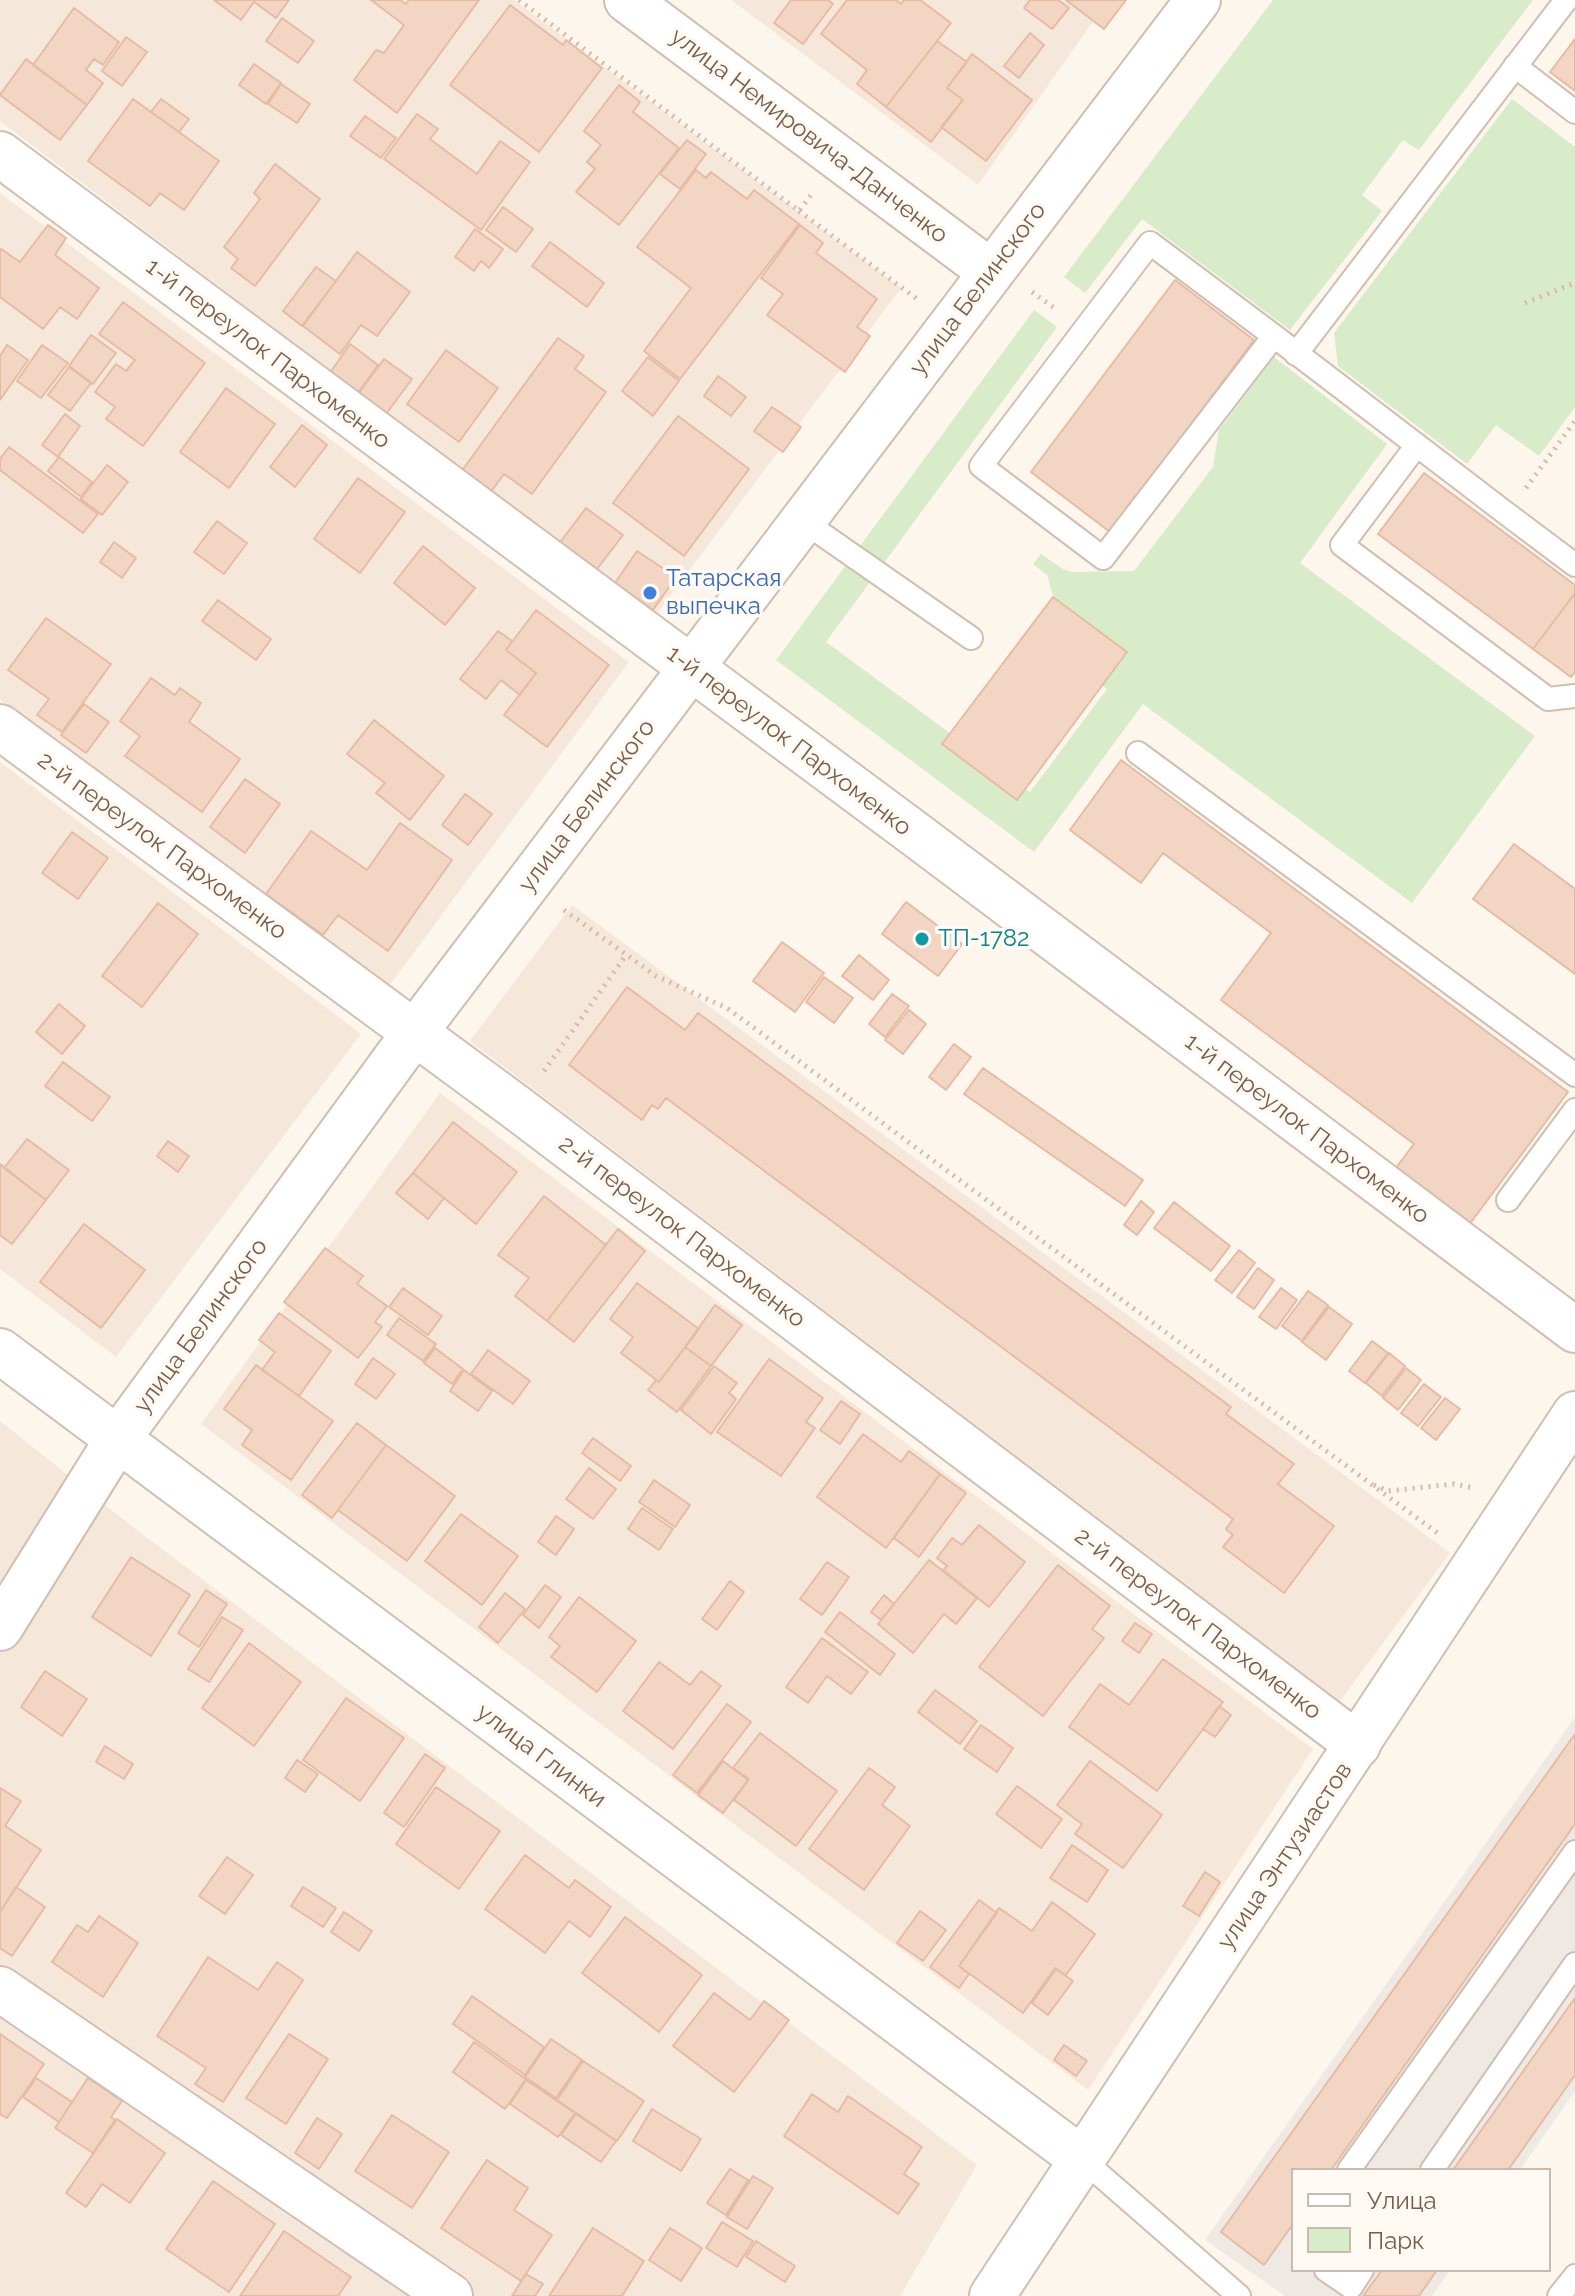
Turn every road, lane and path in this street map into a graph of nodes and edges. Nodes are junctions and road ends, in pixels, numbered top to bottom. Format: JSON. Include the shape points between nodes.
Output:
{"nodes":[{"id":1,"x":519,"y":0,"type":"edge"},
{"id":2,"x":627,"y":0,"type":"edge"},
{"id":3,"x":1198,"y":0,"type":"edge"},
{"id":4,"x":1566,"y":0,"type":"edge"},
{"id":5,"x":1515,"y":66,"type":"junction"},
{"id":6,"x":1575,"y":112,"type":"edge"},
{"id":7,"x":0,"y":154,"type":"edge"},
{"id":8,"x":838,"y":158,"type":"junction"},
{"id":9,"x":799,"y":211,"type":"junction"},
{"id":10,"x":991,"y":272,"type":"junction"},
{"id":11,"x":1575,"y":283,"type":"edge"},
{"id":12,"x":1048,"y":303,"type":"dead end"},
{"id":13,"x":1525,"y":303,"type":"dead end"},
{"id":14,"x":1058,"y":311,"type":"dead end"},
{"id":15,"x":951,"y":325,"type":"junction"},
{"id":16,"x":1274,"y":336,"type":"junction"},
{"id":17,"x":1296,"y":354,"type":"junction"},
{"id":18,"x":1575,"y":421,"type":"edge"},
{"id":19,"x":1417,"y":445,"type":"junction"},
{"id":20,"x":1507,"y":514,"type":"junction"},
{"id":21,"x":803,"y":521,"type":"junction"},
{"id":22,"x":1575,"y":565,"type":"edge"},
{"id":23,"x":971,"y":638,"type":"dead end"},
{"id":24,"x":691,"y":668,"type":"junction"},
{"id":25,"x":1575,"y":696,"type":"edge"},
{"id":26,"x":0,"y":727,"type":"edge"},
{"id":27,"x":1138,"y":753,"type":"dead end"},
{"id":28,"x":528,"y":884,"type":"junction"},
{"id":29,"x":626,"y":955,"type":"junction"},
{"id":30,"x":415,"y":1032,"type":"junction"},
{"id":31,"x":1575,"y":1075,"type":"edge"},
{"id":32,"x":517,"y":1108,"type":"junction"},
{"id":33,"x":1575,"y":1110,"type":"edge"},
{"id":34,"x":1508,"y":1200,"type":"dead end"},
{"id":35,"x":1575,"y":1330,"type":"edge"},
{"id":36,"x":0,"y":1351,"type":"edge"},
{"id":37,"x":1575,"y":1414,"type":"edge"},
{"id":38,"x":117,"y":1440,"type":"junction"},
{"id":39,"x":1366,"y":1482,"type":"junction"},
{"id":40,"x":1521,"y":1496,"type":"junction"},
{"id":41,"x":1477,"y":1562,"type":"junction"},
{"id":42,"x":0,"y":1628,"type":"edge"},
{"id":43,"x":1358,"y":1745,"type":"junction"},
{"id":44,"x":1575,"y":1852,"type":"edge"},
{"id":45,"x":1575,"y":1964,"type":"edge"},
{"id":46,"x":0,"y":1989,"type":"edge"},
{"id":47,"x":1083,"y":2160,"type":"junction"},
{"id":48,"x":1350,"y":2168,"type":"edge"},
{"id":49,"x":1433,"y":2168,"type":"edge"},
{"id":50,"x":1329,"y":2272,"type":"edge"},
{"id":51,"x":1361,"y":2272,"type":"edge"},
{"id":52,"x":1575,"y":2276,"type":"edge"},
{"id":53,"x":450,"y":2296,"type":"edge"},
{"id":54,"x":992,"y":2296,"type":"edge"},
{"id":55,"x":1239,"y":2296,"type":"edge"},
{"id":56,"x":1559,"y":2296,"type":"edge"}],
"edges":[{"from":1,"to":9,"type":"path"},
{"from":2,"to":8,"type":"street","name":"улица Немировича-Данченко"},
{"from":3,"to":10,"type":"street","name":"улица Белинского"},
{"from":4,"to":5,"type":"lane"},
{"from":5,"to":6,"type":"lane"},
{"from":5,"to":17,"type":"lane"},
{"from":7,"to":24,"type":"street","name":"1-й переулок Пархоменко"},
{"from":8,"to":9,"type":"path"},
{"from":8,"to":10,"type":"street","name":"улица Немировича-Данченко"},
{"from":9,"to":15,"type":"path"},
{"from":10,"to":15,"type":"street","name":"улица Белинского"},
{"from":11,"to":13,"type":"path"},
{"from":12,"to":14,"type":"path"},
{"from":15,"to":21,"type":"street","name":"улица Белинского"},
{"from":16,"to":16,"type":"lane","via":[[1150,243],[981,466],[1103,558]]},
{"from":16,"to":17,"type":"lane"},
{"from":17,"to":19,"type":"lane"},
{"from":18,"to":20,"type":"path"},
{"from":19,"to":20,"type":"lane"},
{"from":19,"to":25,"type":"lane","via":[[1342,545],[1548,699]]},
{"from":20,"to":22,"type":"lane"},
{"from":21,"to":23,"type":"lane"},
{"from":21,"to":24,"type":"street","name":"улица Белинского"},
{"from":24,"to":28,"type":"street","name":"улица Белинского"},
{"from":24,"to":35,"type":"street","name":"1-й переулок Пархоменко"},
{"from":26,"to":30,"type":"street","name":"2-й переулок Пархоменко"},
{"from":27,"to":31,"type":"lane"},
{"from":28,"to":29,"type":"path"},
{"from":28,"to":30,"type":"street","name":"улица Белинского"},
{"from":29,"to":32,"type":"path"},
{"from":29,"to":39,"type":"path","via":[[656,976],[727,1008]]},
{"from":30,"to":32,"type":"street","name":"2-й переулок Пархоменко"},
{"from":30,"to":38,"type":"street","name":"улица Белинского"},
{"from":32,"to":43,"type":"street","name":"2-й переулок Пархоменко"},
{"from":33,"to":34,"type":"lane"},
{"from":36,"to":38,"type":"street","name":"улица Глинки"},
{"from":37,"to":40,"type":"street","name":"улица Энтузиастов"},
{"from":38,"to":42,"type":"street","name":"улица Белинского"},
{"from":38,"to":47,"type":"street","name":"улица Глинки"},
{"from":39,"to":40,"type":"path","via":[[1388,1491],[1454,1484]]},
{"from":39,"to":41,"type":"path"},
{"from":40,"to":41,"type":"street","name":"улица Энтузиастов"},
{"from":41,"to":43,"type":"street","name":"улица Энтузиастов"},
{"from":43,"to":47,"type":"street","name":"улица Энтузиастов"},
{"from":44,"to":48,"type":"lane"},
{"from":45,"to":49,"type":"lane"},
{"from":46,"to":53,"type":"street"},
{"from":47,"to":54,"type":"street","name":"улица Энтузиастов"},
{"from":47,"to":55,"type":"lane"},
{"from":50,"to":51,"type":"lane","via":[[1351,2287]]},
{"from":52,"to":56,"type":"lane"}]}
